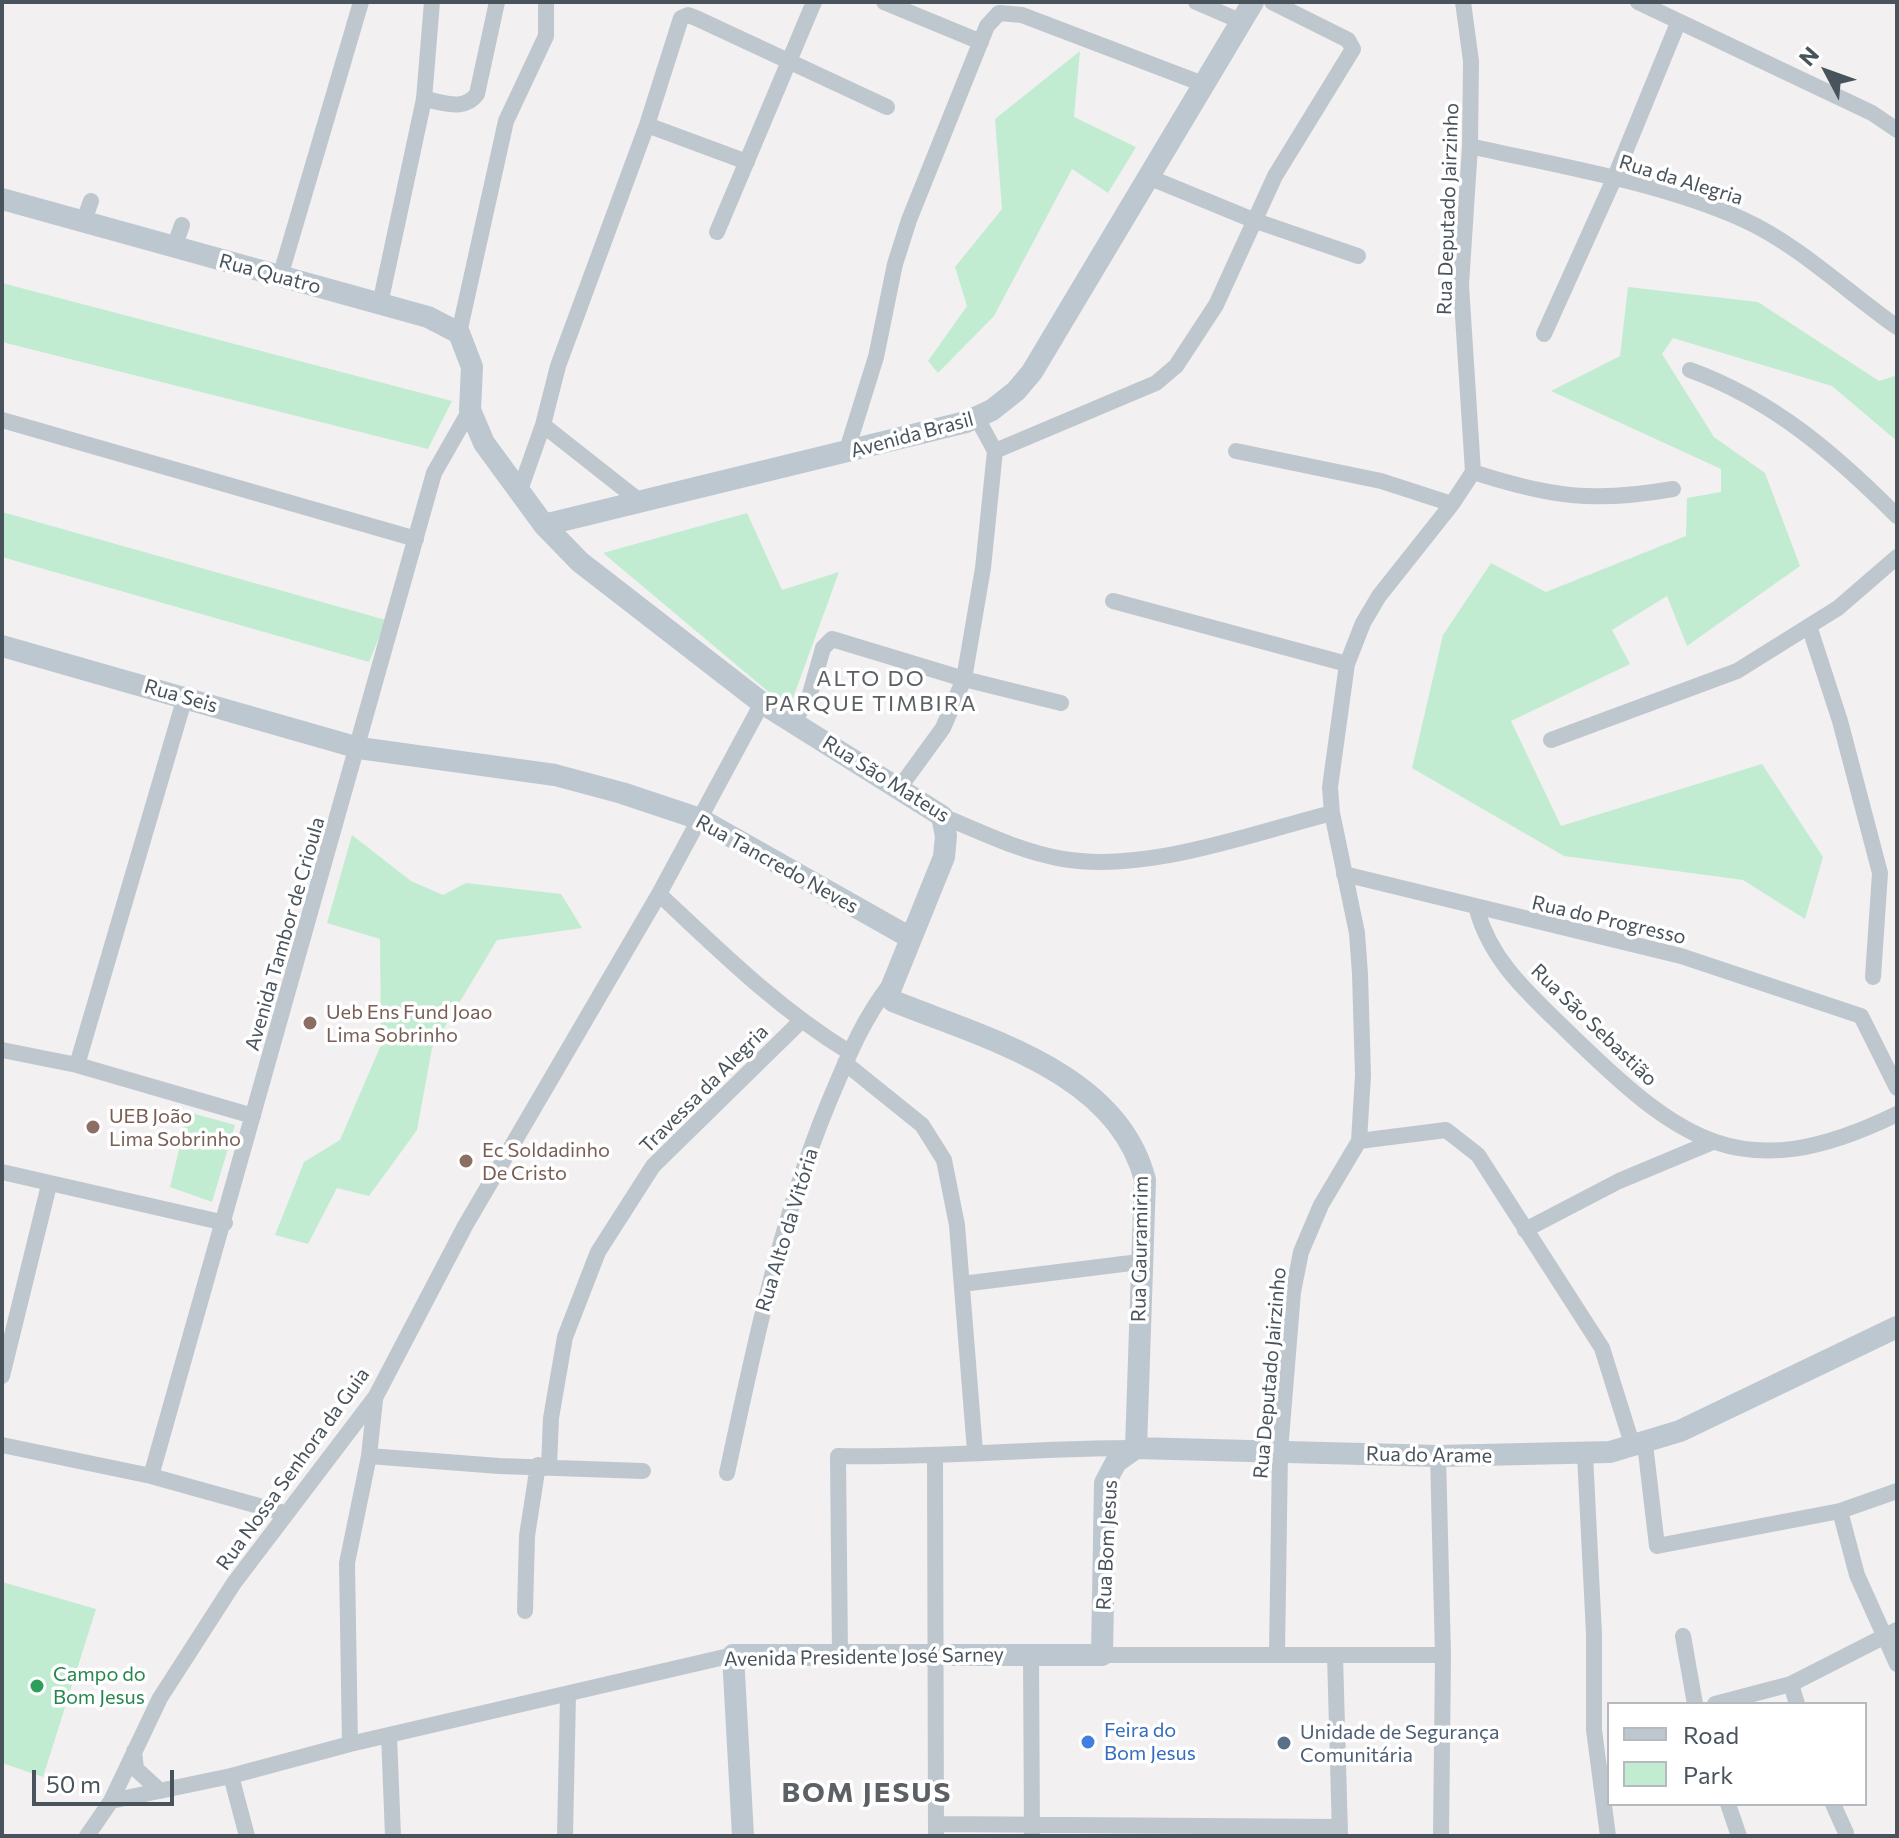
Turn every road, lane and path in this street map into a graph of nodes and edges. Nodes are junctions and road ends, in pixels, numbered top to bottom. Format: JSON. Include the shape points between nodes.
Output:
{"nodes":[{"id":1,"x":361,"y":2,"type":"edge"},
{"id":2,"x":432,"y":2,"type":"edge"},
{"id":3,"x":497,"y":2,"type":"edge"},
{"id":4,"x":546,"y":2,"type":"edge"},
{"id":5,"x":814,"y":2,"type":"edge"},
{"id":6,"x":884,"y":2,"type":"edge"},
{"id":7,"x":1196,"y":2,"type":"edge"},
{"id":8,"x":1253,"y":2,"type":"edge"},
{"id":9,"x":1272,"y":2,"type":"edge"},
{"id":10,"x":1463,"y":2,"type":"edge"},
{"id":11,"x":1638,"y":2,"type":"edge"},
{"id":12,"x":1673,"y":14,"type":"edge"},
{"id":13,"x":1240,"y":21,"type":"junction"},
{"id":14,"x":981,"y":42,"type":"junction"},
{"id":15,"x":790,"y":61,"type":"junction"},
{"id":16,"x":1203,"y":84,"type":"junction"},
{"id":17,"x":424,"y":99,"type":"junction"},
{"id":18,"x":887,"y":107,"type":"dead end"},
{"id":19,"x":647,"y":125,"type":"junction"},
{"id":20,"x":1897,"y":130,"type":"edge"},
{"id":21,"x":1470,"y":146,"type":"junction"},
{"id":22,"x":747,"y":162,"type":"junction"},
{"id":23,"x":1146,"y":176,"type":"junction"},
{"id":24,"x":1614,"y":179,"type":"junction"},
{"id":25,"x":2,"y":199,"type":"edge"},
{"id":26,"x":91,"y":201,"type":"dead end"},
{"id":27,"x":1253,"y":220,"type":"junction"},
{"id":28,"x":83,"y":223,"type":"junction"},
{"id":29,"x":182,"y":225,"type":"dead end"},
{"id":30,"x":717,"y":232,"type":"dead end"},
{"id":31,"x":174,"y":248,"type":"junction"},
{"id":32,"x":1358,"y":256,"type":"dead end"},
{"id":33,"x":280,"y":277,"type":"junction"},
{"id":34,"x":380,"y":304,"type":"junction"},
{"id":35,"x":1897,"y":327,"type":"edge"},
{"id":36,"x":459,"y":333,"type":"junction"},
{"id":37,"x":1544,"y":334,"type":"dead end"},
{"id":38,"x":1690,"y":370,"type":"dead end"},
{"id":39,"x":470,"y":410,"type":"junction"},
{"id":40,"x":977,"y":418,"type":"junction"},
{"id":41,"x":2,"y":420,"type":"edge"},
{"id":42,"x":543,"y":425,"type":"junction"},
{"id":43,"x":995,"y":451,"type":"junction"},
{"id":44,"x":1236,"y":451,"type":"dead end"},
{"id":45,"x":846,"y":453,"type":"junction"},
{"id":46,"x":1473,"y":472,"type":"junction"},
{"id":47,"x":1673,"y":489,"type":"dead end"},
{"id":48,"x":519,"y":493,"type":"junction"},
{"id":49,"x":642,"y":503,"type":"junction"},
{"id":50,"x":1452,"y":504,"type":"junction"},
{"id":51,"x":1897,"y":516,"type":"edge"},
{"id":52,"x":544,"y":525,"type":"junction"},
{"id":53,"x":416,"y":539,"type":"junction"},
{"id":54,"x":1897,"y":557,"type":"edge"},
{"id":55,"x":1113,"y":601,"type":"dead end"},
{"id":56,"x":1809,"y":626,"type":"junction"},
{"id":57,"x":3,"y":650,"type":"edge"},
{"id":58,"x":1347,"y":664,"type":"junction"},
{"id":59,"x":964,"y":679,"type":"junction"},
{"id":60,"x":185,"y":697,"type":"junction"},
{"id":61,"x":762,"y":703,"type":"junction"},
{"id":62,"x":1061,"y":703,"type":"dead end"},
{"id":63,"x":794,"y":722,"type":"junction"},
{"id":64,"x":1551,"y":740,"type":"dead end"},
{"id":65,"x":359,"y":748,"type":"junction"},
{"id":66,"x":900,"y":787,"type":"junction"},
{"id":67,"x":1332,"y":813,"type":"junction"},
{"id":68,"x":942,"y":816,"type":"junction"},
{"id":69,"x":700,"y":819,"type":"junction"},
{"id":70,"x":1344,"y":874,"type":"junction"},
{"id":71,"x":659,"y":894,"type":"junction"},
{"id":72,"x":1477,"y":910,"type":"junction"},
{"id":73,"x":909,"y":937,"type":"junction"},
{"id":74,"x":1873,"y":977,"type":"dead end"},
{"id":75,"x":887,"y":996,"type":"junction"},
{"id":76,"x":800,"y":1022,"type":"junction"},
{"id":77,"x":2,"y":1050,"type":"edge"},
{"id":78,"x":847,"y":1058,"type":"junction"},
{"id":79,"x":77,"y":1065,"type":"junction"},
{"id":80,"x":1897,"y":1088,"type":"edge"},
{"id":81,"x":1897,"y":1114,"type":"edge"},
{"id":82,"x":253,"y":1116,"type":"junction"},
{"id":83,"x":1359,"y":1141,"type":"junction"},
{"id":84,"x":1710,"y":1143,"type":"junction"},
{"id":85,"x":2,"y":1172,"type":"edge"},
{"id":86,"x":49,"y":1185,"type":"junction"},
{"id":87,"x":225,"y":1223,"type":"junction"},
{"id":88,"x":1525,"y":1230,"type":"junction"},
{"id":89,"x":1139,"y":1262,"type":"junction"},
{"id":90,"x":962,"y":1284,"type":"junction"},
{"id":91,"x":1894,"y":1332,"type":"edge"},
{"id":92,"x":2,"y":1376,"type":"edge"},
{"id":93,"x":376,"y":1396,"type":"junction"},
{"id":94,"x":2,"y":1445,"type":"edge"},
{"id":95,"x":1639,"y":1445,"type":"junction"},
{"id":96,"x":1136,"y":1448,"type":"junction"},
{"id":97,"x":975,"y":1451,"type":"junction"},
{"id":98,"x":1280,"y":1451,"type":"junction"},
{"id":99,"x":1585,"y":1455,"type":"junction"},
{"id":100,"x":369,"y":1456,"type":"junction"},
{"id":101,"x":1438,"y":1456,"type":"junction"},
{"id":102,"x":935,"y":1458,"type":"junction"},
{"id":103,"x":544,"y":1466,"type":"junction"},
{"id":104,"x":643,"y":1471,"type":"dead end"},
{"id":105,"x":727,"y":1473,"type":"dead end"},
{"id":106,"x":151,"y":1476,"type":"junction"},
{"id":107,"x":1897,"y":1491,"type":"edge"},
{"id":108,"x":1840,"y":1511,"type":"junction"},
{"id":109,"x":284,"y":1513,"type":"junction"},
{"id":110,"x":525,"y":1611,"type":"dead end"},
{"id":111,"x":1890,"y":1634,"type":"edge"},
{"id":112,"x":1683,"y":1636,"type":"dead end"},
{"id":113,"x":733,"y":1655,"type":"junction"},
{"id":114,"x":840,"y":1655,"type":"junction"},
{"id":115,"x":935,"y":1655,"type":"junction"},
{"id":116,"x":1031,"y":1655,"type":"junction"},
{"id":117,"x":1102,"y":1655,"type":"junction"},
{"id":118,"x":1277,"y":1655,"type":"junction"},
{"id":119,"x":1335,"y":1655,"type":"junction"},
{"id":120,"x":1443,"y":1655,"type":"junction"},
{"id":121,"x":1897,"y":1664,"type":"edge"},
{"id":122,"x":1791,"y":1684,"type":"junction"},
{"id":123,"x":568,"y":1695,"type":"junction"},
{"id":124,"x":1695,"y":1702,"type":"edge"},
{"id":125,"x":1723,"y":1702,"type":"edge"},
{"id":126,"x":1796,"y":1702,"type":"edge"},
{"id":127,"x":389,"y":1735,"type":"junction"},
{"id":128,"x":350,"y":1744,"type":"junction"},
{"id":129,"x":134,"y":1750,"type":"junction"},
{"id":130,"x":231,"y":1776,"type":"junction"},
{"id":131,"x":160,"y":1791,"type":"junction"},
{"id":132,"x":1729,"y":1806,"type":"edge"},
{"id":133,"x":1834,"y":1806,"type":"edge"},
{"id":134,"x":106,"y":1808,"type":"junction"},
{"id":135,"x":936,"y":1830,"type":"edge"},
{"id":136,"x":1032,"y":1830,"type":"edge"},
{"id":137,"x":1340,"y":1832,"type":"edge"},
{"id":138,"x":1846,"y":1833,"type":"dead end"},
{"id":139,"x":87,"y":1836,"type":"edge"},
{"id":140,"x":107,"y":1836,"type":"edge"},
{"id":141,"x":247,"y":1836,"type":"edge"},
{"id":142,"x":393,"y":1836,"type":"edge"},
{"id":143,"x":565,"y":1836,"type":"edge"},
{"id":144,"x":743,"y":1836,"type":"edge"},
{"id":145,"x":1441,"y":1836,"type":"edge"},
{"id":146,"x":1608,"y":1836,"type":"edge"},
{"id":147,"x":1739,"y":1836,"type":"edge"}],
"edges":[{"from":1,"to":33,"type":"street"},
{"from":2,"to":17,"type":"street"},
{"from":3,"to":17,"type":"street","via":[[471,102],[463,106]]},
{"from":4,"to":36,"type":"street","via":[[546,36],[506,121]]},
{"from":5,"to":15,"type":"street"},
{"from":6,"to":14,"type":"street"},
{"from":7,"to":13,"type":"street"},
{"from":8,"to":13,"type":"main road","name":"Avenida Brasil"},
{"from":9,"to":27,"type":"street","via":[[1348,40],[1353,49]]},
{"from":10,"to":21,"type":"street","name":"Rua Deputado Jairzinho","via":[[1471,61]]},
{"from":11,"to":12,"type":"street"},
{"from":12,"to":20,"type":"street"},
{"from":12,"to":24,"type":"street"},
{"from":13,"to":16,"type":"main road","name":"Avenida Brasil"},
{"from":14,"to":16,"type":"street","via":[[999,13],[1022,15]]},
{"from":14,"to":45,"type":"street","via":[[909,220]]},
{"from":15,"to":18,"type":"street"},
{"from":15,"to":19,"type":"street","via":[[688,15],[675,27]]},
{"from":15,"to":22,"type":"street"},
{"from":16,"to":23,"type":"main road","name":"Avenida Brasil"},
{"from":17,"to":34,"type":"street"},
{"from":19,"to":22,"type":"street"},
{"from":19,"to":42,"type":"street","via":[[558,366]]},
{"from":21,"to":24,"type":"street","name":"Rua da Alegria"},
{"from":21,"to":46,"type":"street","name":"Rua Deputado Jairzinho","via":[[1461,285]]},
{"from":22,"to":30,"type":"street"},
{"from":23,"to":27,"type":"street"},
{"from":23,"to":40,"type":"main road","name":"Avenida Brasil","via":[[1025,382]]},
{"from":24,"to":35,"type":"street","name":"Rua da Alegria","via":[[1743,219]]},
{"from":24,"to":37,"type":"street"},
{"from":25,"to":28,"type":"main road","name":"Rua Quatro"},
{"from":26,"to":28,"type":"street"},
{"from":27,"to":32,"type":"street"},
{"from":27,"to":43,"type":"street","via":[[1216,305],[1166,376],[1142,391]]},
{"from":28,"to":31,"type":"main road","name":"Rua Quatro"},
{"from":29,"to":31,"type":"street"},
{"from":31,"to":33,"type":"main road","name":"Rua Quatro"},
{"from":33,"to":34,"type":"main road","name":"Rua Quatro"},
{"from":34,"to":36,"type":"main road","name":"Rua Quatro","via":[[428,317]]},
{"from":36,"to":39,"type":"main road","via":[[472,367]]},
{"from":38,"to":51,"type":"street","via":[[1779,412],[1843,463]]},
{"from":39,"to":48,"type":"main road","name":"Rua São Mateus","via":[[494,462]]},
{"from":39,"to":53,"type":"street","name":"Avenida Tambor de Crioula","via":[[434,473]]},
{"from":40,"to":43,"type":"street"},
{"from":40,"to":45,"type":"main road","name":"Avenida Brasil"},
{"from":41,"to":53,"type":"street"},
{"from":42,"to":48,"type":"street"},
{"from":42,"to":49,"type":"street"},
{"from":43,"to":59,"type":"street"},
{"from":44,"to":50,"type":"street","via":[[1381,481]]},
{"from":45,"to":49,"type":"main road","name":"Avenida Brasil"},
{"from":46,"to":47,"type":"street","via":[[1524,488],[1586,498]]},
{"from":46,"to":50,"type":"street","name":"Rua Deputado Jairzinho"},
{"from":48,"to":52,"type":"main road","name":"Rua São Mateus"},
{"from":49,"to":52,"type":"main road","name":"Avenida Brasil"},
{"from":50,"to":58,"type":"street","name":"Rua Deputado Jairzinho","via":[[1379,596]]},
{"from":52,"to":61,"type":"main road","name":"Rua São Mateus","via":[[580,562]]},
{"from":53,"to":65,"type":"street","name":"Avenida Tambor de Crioula"},
{"from":54,"to":56,"type":"street"},
{"from":55,"to":58,"type":"street"},
{"from":56,"to":64,"type":"street","via":[[1737,671]]},
{"from":56,"to":74,"type":"street","via":[[1880,873]]},
{"from":57,"to":60,"type":"main road","name":"Rua Seis"},
{"from":58,"to":67,"type":"street","name":"Rua Deputado Jairzinho","via":[[1331,762]]},
{"from":59,"to":62,"type":"street"},
{"from":59,"to":63,"type":"street","via":[[828,640],[810,694]]},
{"from":59,"to":66,"type":"street","via":[[943,728]]},
{"from":60,"to":65,"type":"main road","name":"Rua Seis"},
{"from":60,"to":79,"type":"street"},
{"from":61,"to":63,"type":"main road","name":"Rua São Mateus"},
{"from":61,"to":69,"type":"street","name":"Rua Nossa Senhora da Guia"},
{"from":63,"to":66,"type":"main road","name":"Rua São Mateus"},
{"from":65,"to":69,"type":"main road","name":"Rua Tancredo Neves","via":[[555,775]]},
{"from":65,"to":82,"type":"street","name":"Avenida Tambor de Crioula"},
{"from":66,"to":68,"type":"main road","name":"Rua São Mateus"},
{"from":67,"to":68,"type":"street","name":"Rua São Mateus","via":[[1175,853],[1108,860],[1064,859]]},
{"from":67,"to":70,"type":"street","name":"Rua Deputado Jairzinho"},
{"from":68,"to":73,"type":"main road","name":"Rua Alto da Vitória","via":[[944,857]]},
{"from":69,"to":71,"type":"street","name":"Rua Nossa Senhora da Guia"},
{"from":69,"to":73,"type":"main road","name":"Rua Tancredo Neves"},
{"from":70,"to":72,"type":"street","name":"Rua do Progresso"},
{"from":70,"to":83,"type":"street","name":"Rua Deputado Jairzinho","via":[[1357,933],[1363,1017]]},
{"from":71,"to":76,"type":"street"},
{"from":71,"to":93,"type":"street","name":"Rua Nossa Senhora da Guia","via":[[465,1226]]},
{"from":72,"to":80,"type":"street","name":"Rua do Progresso","via":[[1681,956],[1861,1016]]},
{"from":72,"to":84,"type":"street","name":"Rua São Sebastião","via":[[1491,948],[1549,1013],[1642,1098]]},
{"from":73,"to":75,"type":"main road","name":"Rua Alto da Vitória"},
{"from":75,"to":78,"type":"street","name":"Rua Alto da Vitória","via":[[869,1011]]},
{"from":75,"to":89,"type":"main road","name":"Rua Gauramirim","via":[[1053,1070],[1086,1093],[1122,1130],[1138,1155],[1145,1180]]},
{"from":76,"to":78,"type":"street"},
{"from":76,"to":103,"type":"street","name":"Travessa da Alegria","via":[[653,1166],[598,1252],[565,1337]]},
{"from":77,"to":79,"type":"street"},
{"from":78,"to":90,"type":"street","via":[[922,1125],[944,1160]]},
{"from":78,"to":105,"type":"street","name":"Rua Alto da Vitória","via":[[783,1230]]},
{"from":79,"to":82,"type":"street"},
{"from":81,"to":84,"type":"street","name":"Rua São Sebastião","via":[[1850,1137],[1792,1151]]},
{"from":82,"to":87,"type":"street","name":"Avenida Tambor de Crioula"},
{"from":83,"to":88,"type":"street","via":[[1433,1129],[1454,1133],[1478,1155]]},
{"from":83,"to":98,"type":"street","name":"Rua Deputado Jairzinho","via":[[1321,1205],[1301,1252]]},
{"from":84,"to":88,"type":"street","via":[[1619,1181]]},
{"from":85,"to":86,"type":"street"},
{"from":86,"to":87,"type":"street"},
{"from":86,"to":92,"type":"street"},
{"from":87,"to":106,"type":"street","name":"Avenida Tambor de Crioula"},
{"from":88,"to":95,"type":"street","via":[[1602,1348]]},
{"from":89,"to":90,"type":"street"},
{"from":89,"to":96,"type":"main road","name":"Rua Gauramirim"},
{"from":90,"to":97,"type":"street"},
{"from":91,"to":95,"type":"main road","name":"Rua do Arame"},
{"from":93,"to":100,"type":"street"},
{"from":93,"to":109,"type":"street","name":"Rua Nossa Senhora da Guia"},
{"from":94,"to":106,"type":"street"},
{"from":95,"to":99,"type":"main road","name":"Rua do Arame"},
{"from":95,"to":108,"type":"street","via":[[1657,1546]]},
{"from":96,"to":97,"type":"street","name":"Rua do Arame"},
{"from":96,"to":98,"type":"main road","name":"Rua do Arame"},
{"from":96,"to":117,"type":"main road","name":"Rua Bom Jesus","via":[[1116,1462],[1105,1483]]},
{"from":97,"to":102,"type":"street","name":"Rua do Arame"},
{"from":98,"to":101,"type":"main road","name":"Rua do Arame"},
{"from":98,"to":118,"type":"street","name":"Rua Deputado Jairzinho"},
{"from":99,"to":101,"type":"main road","name":"Rua do Arame"},
{"from":99,"to":146,"type":"street","via":[[1594,1730]]},
{"from":100,"to":103,"type":"street"},
{"from":100,"to":128,"type":"street","via":[[347,1563]]},
{"from":101,"to":120,"type":"street"},
{"from":102,"to":114,"type":"street","via":[[838,1456]]},
{"from":102,"to":115,"type":"street"},
{"from":103,"to":104,"type":"street"},
{"from":103,"to":110,"type":"street","name":"Travessa da Alegria","via":[[527,1536]]},
{"from":106,"to":109,"type":"street"},
{"from":107,"to":108,"type":"street"},
{"from":108,"to":111,"type":"street","via":[[1849,1552]]},
{"from":109,"to":129,"type":"street","name":"Rua Nossa Senhora da Guia","via":[[177,1672]]},
{"from":111,"to":121,"type":"street"},
{"from":111,"to":122,"type":"street"},
{"from":112,"to":124,"type":"street"},
{"from":113,"to":114,"type":"main road","name":"Avenida Presidente José Sarney"},
{"from":113,"to":123,"type":"street","name":"Avenida Presidente José Sarney"},
{"from":113,"to":144,"type":"main road"},
{"from":114,"to":115,"type":"main road","name":"Avenida Presidente José Sarney"},
{"from":115,"to":116,"type":"main road","name":"Avenida Presidente José Sarney"},
{"from":115,"to":135,"type":"street"},
{"from":116,"to":117,"type":"main road","name":"Avenida Presidente José Sarney"},
{"from":116,"to":136,"type":"street"},
{"from":117,"to":118,"type":"street","name":"Avenida Presidente José Sarney"},
{"from":118,"to":119,"type":"street","name":"Avenida Presidente José Sarney"},
{"from":119,"to":120,"type":"street","name":"Avenida Presidente José Sarney"},
{"from":119,"to":137,"type":"street"},
{"from":120,"to":145,"type":"street"},
{"from":122,"to":125,"type":"street"},
{"from":122,"to":126,"type":"street"},
{"from":123,"to":127,"type":"street","name":"Avenida Presidente José Sarney"},
{"from":123,"to":143,"type":"street"},
{"from":127,"to":128,"type":"street","name":"Avenida Presidente José Sarney"},
{"from":127,"to":142,"type":"street"},
{"from":128,"to":130,"type":"street","name":"Avenida Presidente José Sarney"},
{"from":129,"to":131,"type":"street","via":[[136,1769]]},
{"from":129,"to":134,"type":"street","name":"Rua Nossa Senhora da Guia"},
{"from":130,"to":131,"type":"street","name":"Avenida Presidente José Sarney"},
{"from":130,"to":141,"type":"street"},
{"from":131,"to":134,"type":"street","name":"Avenida Presidente José Sarney"},
{"from":132,"to":147,"type":"street"},
{"from":133,"to":138,"type":"street"},
{"from":134,"to":139,"type":"street","name":"Rua Nossa Senhora da Guia"},
{"from":134,"to":140,"type":"street"},
{"from":135,"to":136,"type":"street"},
{"from":136,"to":137,"type":"street"}]}
